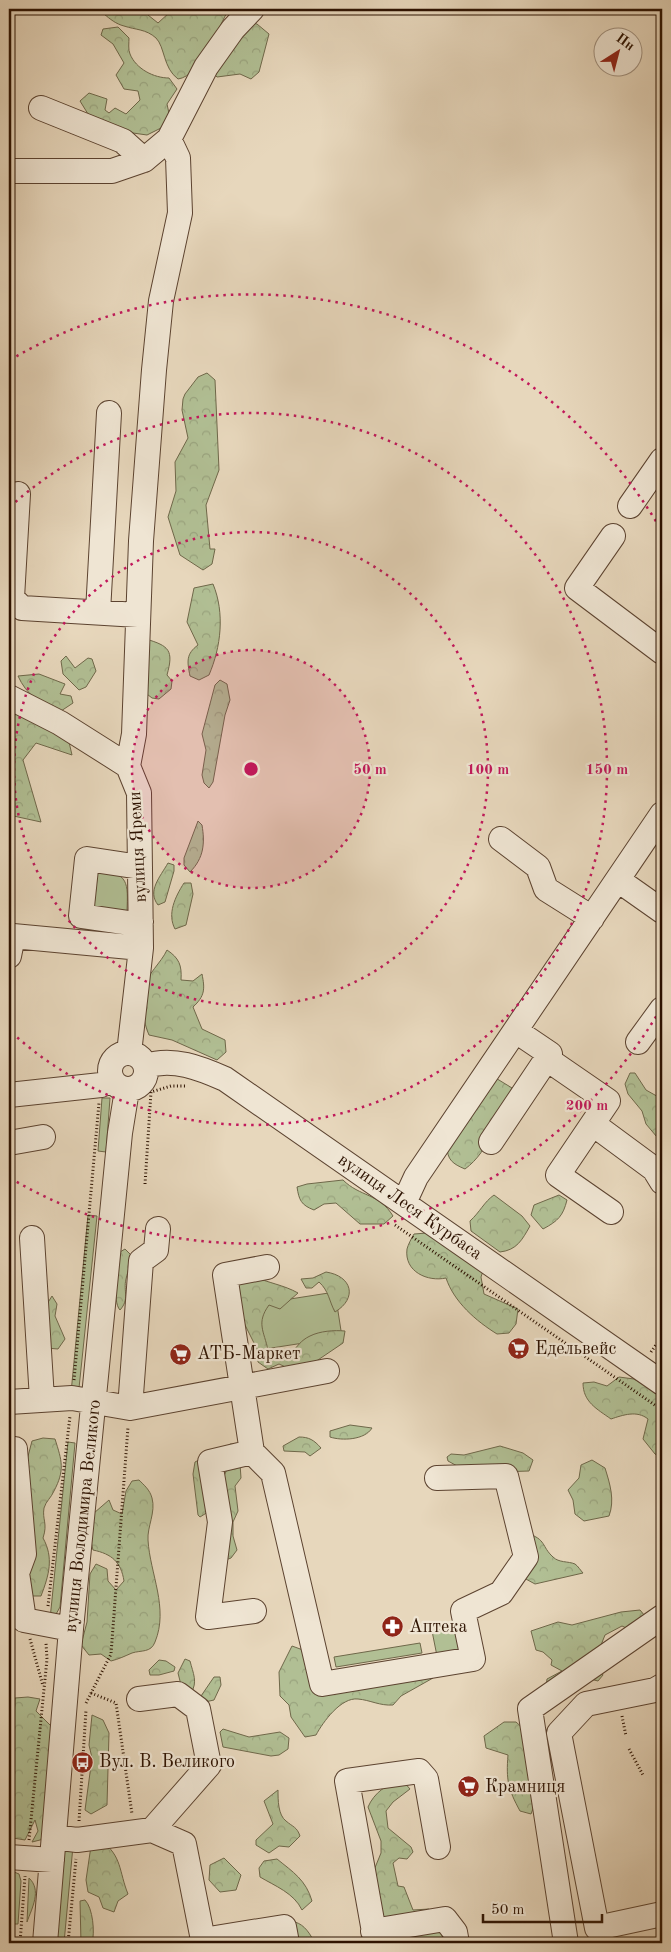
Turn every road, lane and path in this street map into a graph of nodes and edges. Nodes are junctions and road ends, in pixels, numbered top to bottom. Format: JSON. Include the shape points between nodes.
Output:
{"nodes":[{"id":1,"x":252,"y":9,"type":"edge"},
{"id":2,"x":41,"y":108,"type":"dead end"},
{"id":3,"x":169,"y":139,"type":"junction"},
{"id":4,"x":144,"y":160,"type":"junction"},
{"id":5,"x":9,"y":171,"type":"edge"},
{"id":6,"x":108,"y":413,"type":"dead end"},
{"id":7,"x":662,"y":460,"type":"edge"},
{"id":8,"x":18,"y":494,"type":"dead end"},
{"id":9,"x":630,"y":506,"type":"dead end"},
{"id":10,"x":613,"y":536,"type":"dead end"},
{"id":11,"x":98,"y":612,"type":"junction"},
{"id":12,"x":138,"y":614,"type":"junction"},
{"id":13,"x":662,"y":652,"type":"edge"},
{"id":14,"x":9,"y":697,"type":"edge"},
{"id":15,"x":128,"y":766,"type":"junction"},
{"id":16,"x":662,"y":814,"type":"edge"},
{"id":17,"x":501,"y":839,"type":"dead end"},
{"id":18,"x":140,"y":868,"type":"junction"},
{"id":19,"x":618,"y":880,"type":"junction"},
{"id":20,"x":662,"y":911,"type":"edge"},
{"id":21,"x":592,"y":918,"type":"junction"},
{"id":22,"x":142,"y":922,"type":"junction"},
{"id":23,"x":141,"y":948,"type":"junction"},
{"id":24,"x":9,"y":956,"type":"edge"},
{"id":25,"x":662,"y":1009,"type":"edge"},
{"id":26,"x":516,"y":1031,"type":"junction"},
{"id":27,"x":638,"y":1042,"type":"dead end"},
{"id":28,"x":138,"y":1059,"type":"junction"},
{"id":29,"x":547,"y":1059,"type":"junction"},
{"id":30,"x":113,"y":1085,"type":"junction"},
{"id":31,"x":191,"y":1087,"type":"dead end"},
{"id":32,"x":9,"y":1095,"type":"edge"},
{"id":33,"x":592,"y":1124,"type":"junction"},
{"id":34,"x":43,"y":1137,"type":"dead end"},
{"id":35,"x":491,"y":1142,"type":"dead end"},
{"id":36,"x":9,"y":1143,"type":"edge"},
{"id":37,"x":662,"y":1182,"type":"edge"},
{"id":38,"x":145,"y":1184,"type":"dead end"},
{"id":39,"x":404,"y":1204,"type":"junction"},
{"id":40,"x":611,"y":1212,"type":"dead end"},
{"id":41,"x":395,"y":1225,"type":"dead end"},
{"id":42,"x":158,"y":1229,"type":"dead end"},
{"id":43,"x":32,"y":1238,"type":"dead end"},
{"id":44,"x":267,"y":1267,"type":"dead end"},
{"id":45,"x":662,"y":1336,"type":"edge"},
{"id":46,"x":648,"y":1356,"type":"dead end"},
{"id":47,"x":327,"y":1371,"type":"dead end"},
{"id":48,"x":662,"y":1382,"type":"edge"},
{"id":49,"x":241,"y":1387,"type":"junction"},
{"id":50,"x":42,"y":1399,"type":"junction"},
{"id":51,"x":83,"y":1400,"type":"junction"},
{"id":52,"x":9,"y":1402,"type":"edge"},
{"id":53,"x":130,"y":1408,"type":"junction"},
{"id":54,"x":662,"y":1410,"type":"edge"},
{"id":55,"x":15,"y":1448,"type":"dead end"},
{"id":56,"x":252,"y":1452,"type":"junction"},
{"id":57,"x":437,"y":1478,"type":"dead end"},
{"id":58,"x":254,"y":1611,"type":"dead end"},
{"id":59,"x":662,"y":1617,"type":"edge"},
{"id":60,"x":26,"y":1622,"type":"edge"},
{"id":61,"x":70,"y":1629,"type":"junction"},
{"id":62,"x":662,"y":1686,"type":"edge"},
{"id":63,"x":44,"y":1689,"type":"junction"},
{"id":64,"x":91,"y":1693,"type":"junction"},
{"id":65,"x":140,"y":1699,"type":"dead end"},
{"id":66,"x":629,"y":1749,"type":"dead end"},
{"id":67,"x":643,"y":1775,"type":"dead end"},
{"id":68,"x":143,"y":1831,"type":"junction"},
{"id":69,"x":61,"y":1846,"type":"junction"},
{"id":70,"x":438,"y":1847,"type":"dead end"},
{"id":71,"x":18,"y":1857,"type":"edge"},
{"id":72,"x":662,"y":1914,"type":"edge"},
{"id":73,"x":375,"y":1937,"type":"edge"},
{"id":74,"x":20,"y":1943,"type":"edge"},
{"id":75,"x":45,"y":1943,"type":"edge"},
{"id":76,"x":68,"y":1943,"type":"edge"},
{"id":77,"x":287,"y":1943,"type":"edge"},
{"id":78,"x":456,"y":1943,"type":"edge"},
{"id":79,"x":566,"y":1943,"type":"edge"}],
"edges":[{"from":1,"to":3,"type":"street","via":[[232,29],[206,66]]},
{"from":2,"to":4,"type":"street","via":[[123,141]]},
{"from":3,"to":4,"type":"street"},
{"from":3,"to":12,"type":"street","via":[[178,158],[180,212],[161,301]]},
{"from":4,"to":5,"type":"street","via":[[112,171]]},
{"from":6,"to":11,"type":"street"},
{"from":7,"to":9,"type":"street"},
{"from":8,"to":11,"type":"street","via":[[12,598],[22,608]]},
{"from":10,"to":13,"type":"street","via":[[577,588]]},
{"from":11,"to":12,"type":"street"},
{"from":12,"to":15,"type":"street","via":[[134,734]]},
{"from":14,"to":15,"type":"street","name":"вулиця Яреми","via":[[60,723]]},
{"from":15,"to":18,"type":"street","name":"вулиця Яреми","via":[[139,793]]},
{"from":16,"to":19,"type":"street"},
{"from":17,"to":21,"type":"street","via":[[538,867],[546,889]]},
{"from":18,"to":22,"type":"street","name":"вулиця Яреми"},
{"from":18,"to":22,"type":"street","via":[[87,859],[81,916]]},
{"from":19,"to":20,"type":"street"},
{"from":19,"to":21,"type":"street"},
{"from":21,"to":26,"type":"street"},
{"from":22,"to":23,"type":"street","name":"вулиця Яреми"},
{"from":23,"to":24,"type":"street","via":[[13,936]]},
{"from":23,"to":28,"type":"street"},
{"from":25,"to":27,"type":"street"},
{"from":26,"to":29,"type":"street","via":[[550,1054]]},
{"from":26,"to":39,"type":"street","via":[[416,1176]]},
{"from":28,"to":30,"type":"street","via":[[122,1054],[111,1063],[109,1070]]},
{"from":28,"to":30,"type":"street","via":[[145,1080],[140,1085]]},
{"from":28,"to":39,"type":"street","name":"вулиця Леся Курбаса","via":[[185,1065],[225,1079]]},
{"from":29,"to":33,"type":"street","via":[[608,1101]]},
{"from":29,"to":35,"type":"street"},
{"from":30,"to":32,"type":"street"},
{"from":30,"to":51,"type":"path"},
{"from":30,"to":51,"type":"street","name":"вулиця Володимира Великого","via":[[120,1133]]},
{"from":31,"to":38,"type":"path","via":[[171,1086],[151,1092]]},
{"from":33,"to":37,"type":"street","via":[[654,1169]]},
{"from":33,"to":40,"type":"street","via":[[558,1175]]},
{"from":34,"to":36,"type":"street"},
{"from":39,"to":48,"type":"street","name":"вулиця Леся Курбаса"},
{"from":41,"to":54,"type":"path"},
{"from":42,"to":53,"type":"street","via":[[156,1250],[142,1261]]},
{"from":43,"to":50,"type":"street"},
{"from":44,"to":49,"type":"street","via":[[225,1275]]},
{"from":45,"to":46,"type":"path"},
{"from":47,"to":49,"type":"street"},
{"from":49,"to":53,"type":"street"},
{"from":49,"to":56,"type":"street"},
{"from":50,"to":51,"type":"street"},
{"from":50,"to":52,"type":"street"},
{"from":51,"to":53,"type":"street"},
{"from":51,"to":60,"type":"path"},
{"from":51,"to":61,"type":"street","name":"вулиця Володимира Великого"},
{"from":53,"to":64,"type":"path","via":[[112,1654]]},
{"from":55,"to":60,"type":"street","via":[[24,1554],[18,1573]]},
{"from":56,"to":57,"type":"street","via":[[273,1473],[322,1684],[473,1659],[463,1611],[500,1593],[526,1557],[506,1476]]},
{"from":56,"to":58,"type":"street","via":[[210,1462],[220,1522],[208,1616]]},
{"from":59,"to":79,"type":"street","via":[[530,1709]]},
{"from":60,"to":61,"type":"street"},
{"from":60,"to":63,"type":"path"},
{"from":60,"to":63,"type":"path","via":[[47,1660]]},
{"from":61,"to":69,"type":"street","name":"вулиця Володимира Великого"},
{"from":62,"to":72,"type":"street","via":[[656,1690],[586,1704],[559,1733],[597,1928]]},
{"from":63,"to":71,"type":"path"},
{"from":64,"to":68,"type":"path","via":[[116,1703]]},
{"from":64,"to":69,"type":"path","via":[[86,1702]]},
{"from":65,"to":68,"type":"street","via":[[178,1694],[198,1709],[208,1766]]},
{"from":66,"to":67,"type":"path"},
{"from":68,"to":69,"type":"street"},
{"from":68,"to":77,"type":"street","via":[[184,1844],[203,1940],[284,1927]]},
{"from":69,"to":71,"type":"street"},
{"from":69,"to":75,"type":"street","name":"вулиця Володимира Великого"},
{"from":69,"to":76,"type":"path"},
{"from":70,"to":73,"type":"street","via":[[426,1779],[419,1770],[347,1781]]},
{"from":71,"to":74,"type":"path"},
{"from":73,"to":78,"type":"street","via":[[445,1919],[454,1932]]}]}
